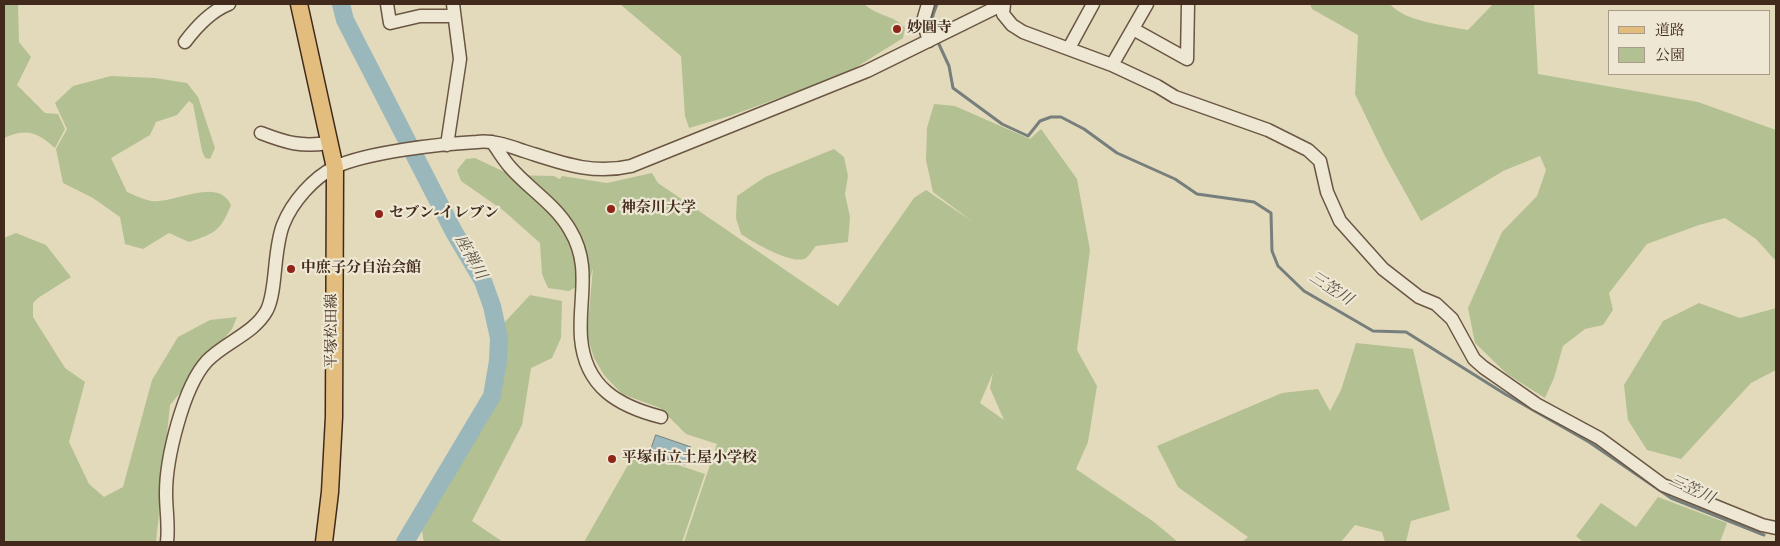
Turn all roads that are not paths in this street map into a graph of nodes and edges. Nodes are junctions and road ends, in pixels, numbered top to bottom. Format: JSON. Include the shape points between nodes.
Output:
{"nodes":[{"id":1,"x":229,"y":4,"type":"edge"},
{"id":2,"x":299,"y":4,"type":"edge"},
{"id":3,"x":387,"y":4,"type":"edge"},
{"id":4,"x":928,"y":4,"type":"edge"},
{"id":5,"x":1003,"y":4,"type":"edge"},
{"id":6,"x":1093,"y":4,"type":"edge"},
{"id":7,"x":1147,"y":4,"type":"edge"},
{"id":8,"x":1188,"y":4,"type":"edge"},
{"id":9,"x":453,"y":10,"type":"edge"},
{"id":10,"x":1133,"y":29,"type":"junction"},
{"id":11,"x":935,"y":38,"type":"junction"},
{"id":12,"x":185,"y":42,"type":"dead end"},
{"id":13,"x":1068,"y":48,"type":"junction"},
{"id":14,"x":1112,"y":65,"type":"junction"},
{"id":15,"x":261,"y":133,"type":"dead end"},
{"id":16,"x":492,"y":142,"type":"junction"},
{"id":17,"x":328,"y":143,"type":"junction"},
{"id":18,"x":447,"y":145,"type":"junction"},
{"id":19,"x":335,"y":168,"type":"junction"},
{"id":20,"x":660,"y":417,"type":"dead end"},
{"id":21,"x":1776,"y":528,"type":"edge"},
{"id":22,"x":167,"y":542,"type":"edge"},
{"id":23,"x":324,"y":542,"type":"edge"}],
"edges":[{"from":1,"to":12,"type":"street","via":[[208,16]]},
{"from":2,"to":17,"type":"main road","name":"平塚松田線"},
{"from":3,"to":9,"type":"street","via":[[390,23]]},
{"from":4,"to":11,"type":"street","via":[[924,21]]},
{"from":5,"to":11,"type":"street"},
{"from":5,"to":13,"type":"street","via":[[1003,14],[1012,26]]},
{"from":6,"to":13,"type":"street"},
{"from":7,"to":10,"type":"street"},
{"from":8,"to":10,"type":"street","via":[[1187,59]]},
{"from":9,"to":18,"type":"street","via":[[460,59]]},
{"from":10,"to":14,"type":"street"},
{"from":11,"to":16,"type":"street","via":[[858,75],[624,168],[610,171],[574,167]]},
{"from":13,"to":14,"type":"street"},
{"from":14,"to":21,"type":"street","via":[[1157,86],[1174,98],[1268,130],[1308,150],[1320,161],[1327,192],[1340,221],[1383,268],[1420,297],[1436,304],[1452,319],[1474,358],[1483,367],[1536,404],[1598,438],[1663,485]]},
{"from":15,"to":17,"type":"street","via":[[287,143],[307,146]]},
{"from":16,"to":18,"type":"street"},
{"from":16,"to":20,"type":"street","via":[[510,167],[570,228],[578,247],[584,290],[581,338],[587,364],[599,384],[614,400]]},
{"from":17,"to":19,"type":"main road","name":"平塚松田線"},
{"from":18,"to":19,"type":"street","via":[[368,157]]},
{"from":19,"to":22,"type":"street","via":[[301,195],[283,225],[276,246],[268,308],[260,322],[206,362],[194,379],[167,472]]},
{"from":19,"to":23,"type":"main road","name":"平塚松田線","via":[[334,417]]}]}
